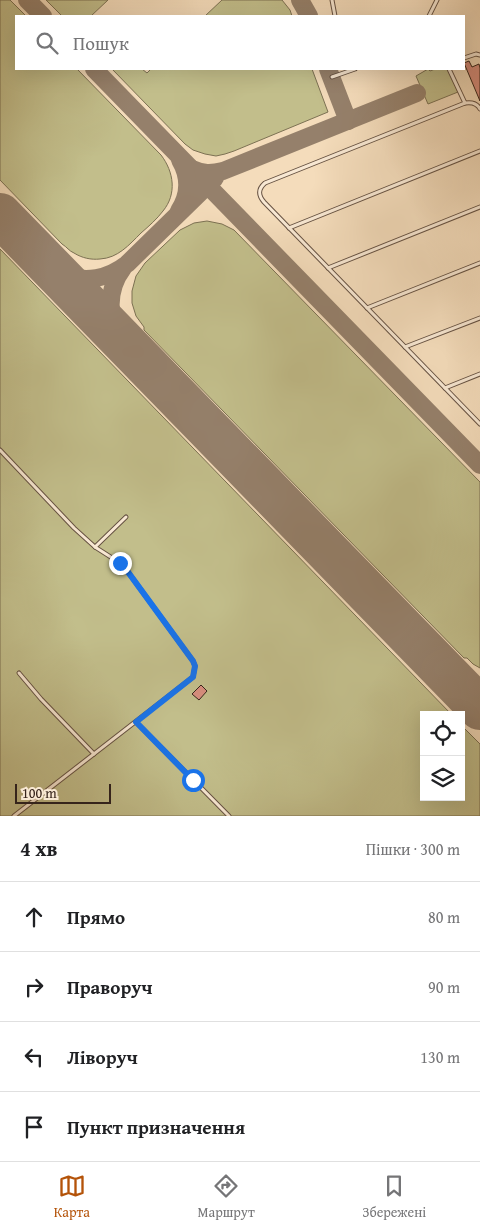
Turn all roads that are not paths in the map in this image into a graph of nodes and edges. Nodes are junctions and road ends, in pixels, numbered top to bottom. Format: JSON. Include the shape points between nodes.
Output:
{"nodes":[{"id":1,"x":332,"y":0,"type":"edge"},
{"id":2,"x":437,"y":0,"type":"edge"},
{"id":3,"x":335,"y":15,"type":"edge"},
{"id":4,"x":430,"y":15,"type":"edge"},
{"id":5,"x":480,"y":55,"type":"edge"},
{"id":6,"x":465,"y":58,"type":"edge"},
{"id":7,"x":351,"y":70,"type":"edge"},
{"id":8,"x":449,"y":70,"type":"edge"},
{"id":9,"x":332,"y":77,"type":"dead end"},
{"id":10,"x":465,"y":103,"type":"junction"},
{"id":11,"x":480,"y":109,"type":"edge"},
{"id":12,"x":480,"y":151,"type":"edge"},
{"id":13,"x":480,"y":208,"type":"edge"},
{"id":14,"x":289,"y":228,"type":"junction"},
{"id":15,"x":480,"y":263,"type":"edge"},
{"id":16,"x":328,"y":268,"type":"junction"},
{"id":17,"x":367,"y":308,"type":"junction"},
{"id":18,"x":480,"y":318,"type":"edge"},
{"id":19,"x":405,"y":347,"type":"junction"},
{"id":20,"x":480,"y":374,"type":"edge"},
{"id":21,"x":445,"y":388,"type":"junction"},
{"id":22,"x":480,"y":424,"type":"edge"},
{"id":23,"x":0,"y":450,"type":"edge"},
{"id":24,"x":126,"y":517,"type":"dead end"},
{"id":25,"x":95,"y":547,"type":"junction"},
{"id":26,"x":18,"y":673,"type":"dead end"},
{"id":27,"x":136,"y":722,"type":"junction"},
{"id":28,"x":94,"y":754,"type":"junction"},
{"id":29,"x":14,"y":816,"type":"edge"},
{"id":30,"x":230,"y":816,"type":"edge"}],
"edges":[{"from":1,"to":3,"type":"lane"},
{"from":2,"to":4,"type":"lane"},
{"from":5,"to":6,"type":"lane"},
{"from":7,"to":9,"type":"lane"},
{"from":8,"to":10,"type":"lane"},
{"from":10,"to":11,"type":"lane","via":[[473,103]]},
{"from":10,"to":14,"type":"lane","via":[[265,183],[260,188],[260,198]]},
{"from":12,"to":14,"type":"lane"},
{"from":13,"to":16,"type":"lane"},
{"from":14,"to":16,"type":"lane"},
{"from":15,"to":17,"type":"lane"},
{"from":16,"to":17,"type":"lane"},
{"from":17,"to":19,"type":"lane"},
{"from":18,"to":19,"type":"lane"},
{"from":19,"to":21,"type":"lane"},
{"from":20,"to":21,"type":"lane"},
{"from":21,"to":22,"type":"lane"},
{"from":23,"to":25,"type":"lane"},
{"from":24,"to":25,"type":"lane"},
{"from":25,"to":27,"type":"lane","via":[[128,572],[195,666],[193,677]]},
{"from":26,"to":28,"type":"lane"},
{"from":27,"to":28,"type":"lane"},
{"from":27,"to":30,"type":"lane"},
{"from":28,"to":29,"type":"lane"}]}
